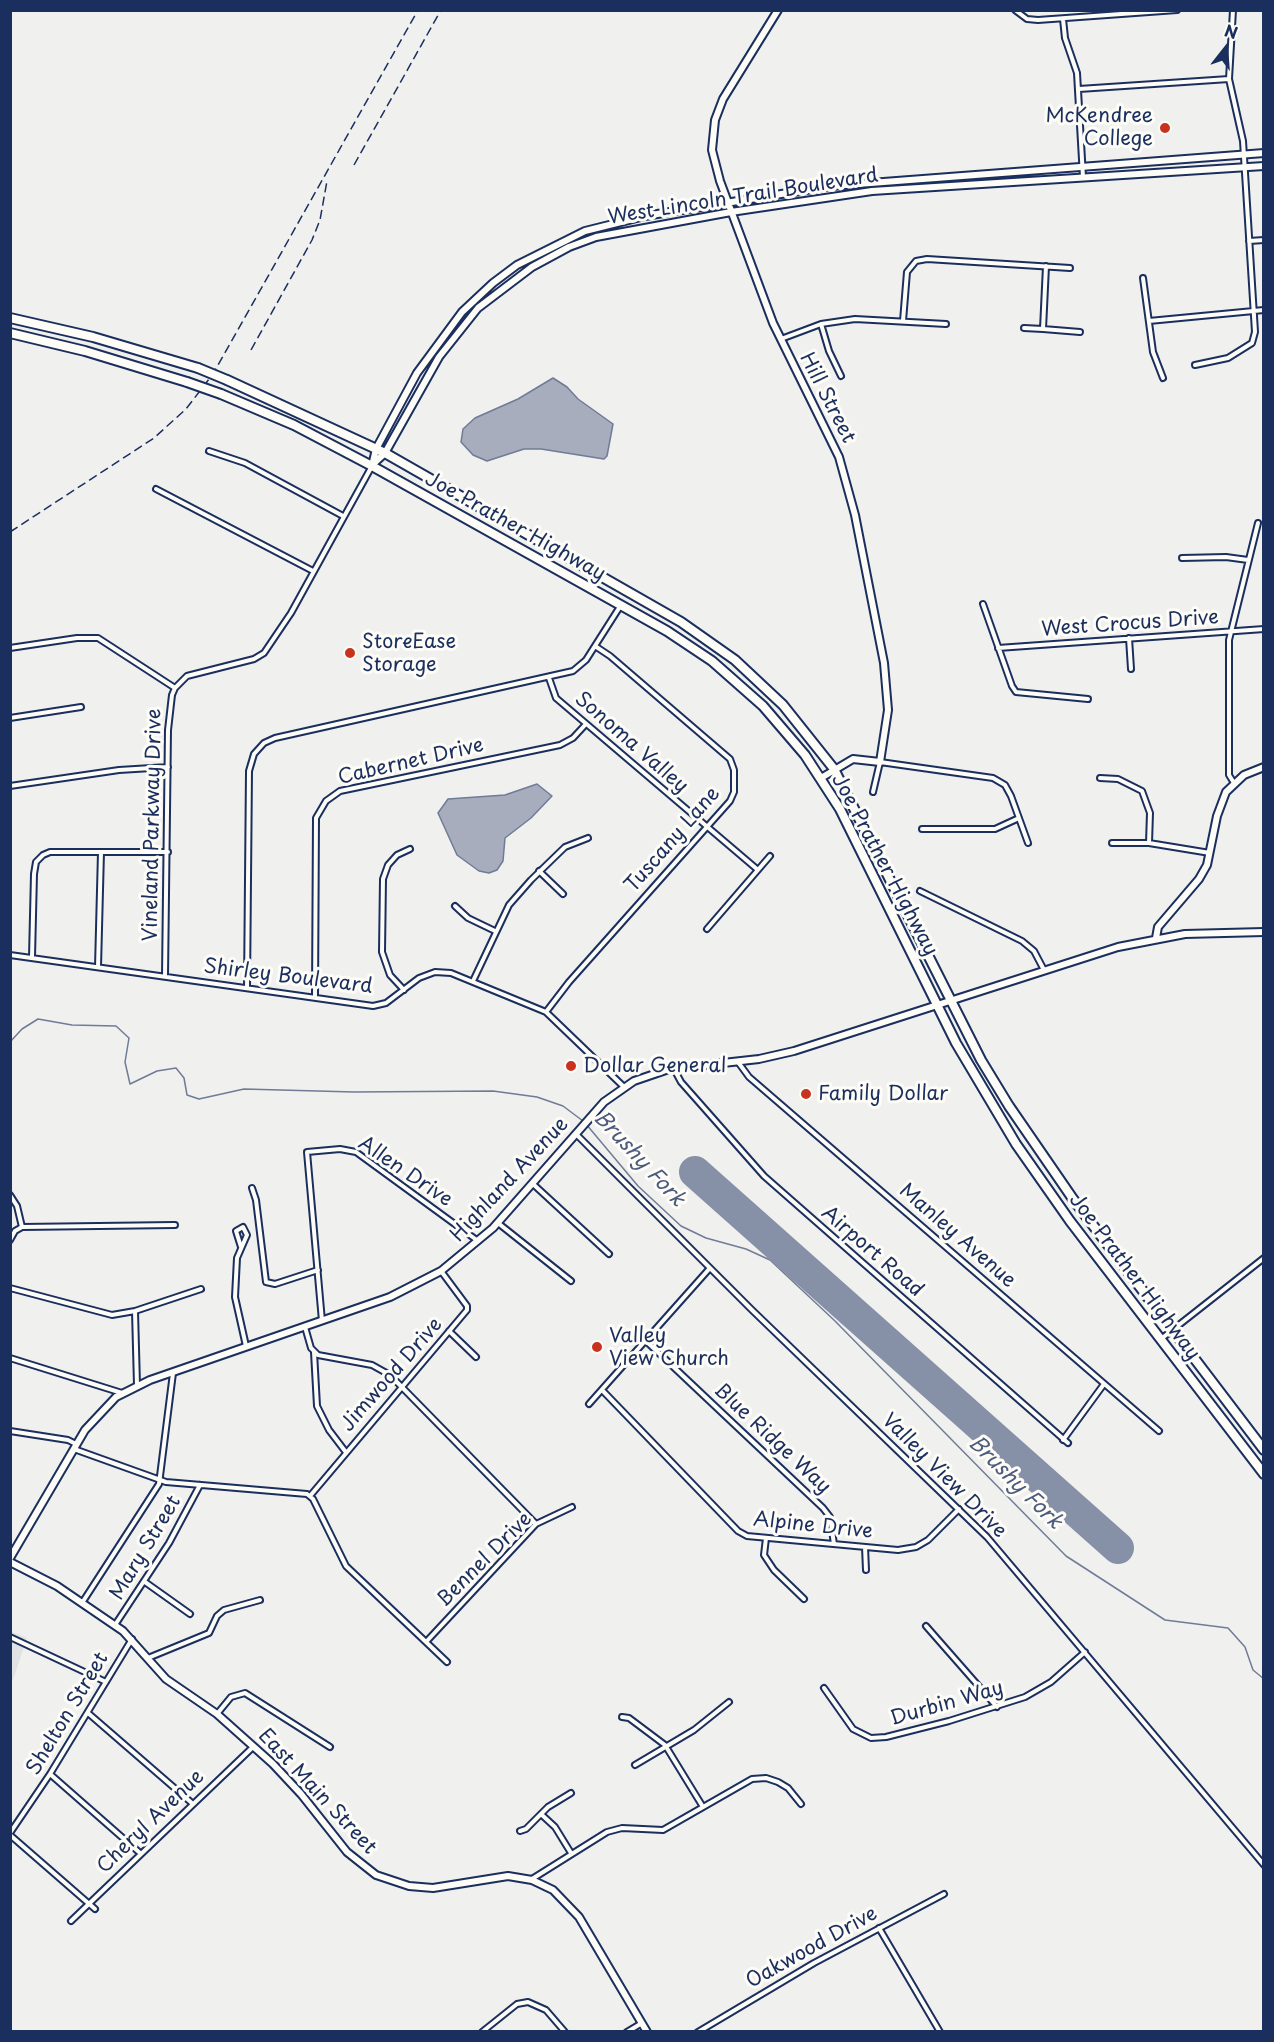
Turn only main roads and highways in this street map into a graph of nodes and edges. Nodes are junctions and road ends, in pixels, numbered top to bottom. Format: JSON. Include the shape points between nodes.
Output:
{"nodes":[{"id":1,"x":778,"y":10,"type":"edge"},
{"id":2,"x":1263,"y":153,"type":"edge"},
{"id":3,"x":1263,"y":166,"type":"edge"},
{"id":4,"x":727,"y":202,"type":"junction"},
{"id":5,"x":730,"y":212,"type":"junction"},
{"id":6,"x":10,"y":318,"type":"edge"},
{"id":7,"x":10,"y":333,"type":"edge"},
{"id":8,"x":376,"y":449,"type":"junction"},
{"id":9,"x":385,"y":453,"type":"junction"},
{"id":10,"x":372,"y":466,"type":"junction"},
{"id":11,"x":1263,"y":767,"type":"edge"},
{"id":12,"x":834,"y":769,"type":"junction"},
{"id":13,"x":821,"y":778,"type":"junction"},
{"id":14,"x":1263,"y":932,"type":"edge"},
{"id":15,"x":1156,"y":938,"type":"junction"},
{"id":16,"x":951,"y":1001,"type":"junction"},
{"id":17,"x":937,"y":1005,"type":"junction"},
{"id":18,"x":1263,"y":1450,"type":"edge"},
{"id":19,"x":1263,"y":1474,"type":"edge"},
{"id":20,"x":10,"y":1560,"type":"edge"},
{"id":21,"x":647,"y":2031,"type":"edge"}],
"edges":[{"from":1,"to":4,"type":"main road","name":"Hill Street","via":[[723,99],[715,120],[713,159]]},
{"from":2,"to":4,"type":"main road","name":"West Lincoln Trail Boulevard","via":[[864,183]]},
{"from":3,"to":5,"type":"main road","name":"West Lincoln Trail Boulevard","via":[[872,191]]},
{"from":4,"to":5,"type":"main road","name":"Hill Street"},
{"from":4,"to":8,"type":"main road","name":"West Lincoln Trail Boulevard","via":[[599,227],[543,250],[504,274],[445,332],[417,373]]},
{"from":5,"to":9,"type":"main road","name":"West Lincoln Trail Boulevard","via":[[596,237],[556,253],[520,274],[478,308],[453,337]]},
{"from":5,"to":12,"type":"main road","name":"Hill Street","via":[[780,339],[839,457],[850,492],[884,663],[888,710],[880,762],[853,759]]},
{"from":6,"to":8,"type":"highway","name":"Joe Prather Highway","bridge":true,"via":[[198,368]]},
{"from":7,"to":10,"type":"highway","name":"Joe Prather Highway","bridge":true,"via":[[85,351],[221,394],[294,425]]},
{"from":8,"to":9,"type":"highway","name":"Joe Prather Highway"},
{"from":8,"to":10,"type":"main road","name":"West Lincoln Trail Boulevard"},
{"from":9,"to":10,"type":"main road","name":"West Lincoln Trail Boulevard"},
{"from":9,"to":12,"type":"highway","name":"Joe Prather Highway","via":[[712,642],[783,705]]},
{"from":10,"to":13,"type":"highway","name":"Joe Prather Highway","via":[[684,641],[738,683],[784,730]]},
{"from":11,"to":15,"type":"main road","via":[[1234,783],[1219,808],[1203,872],[1163,920]]},
{"from":12,"to":13,"type":"main road"},
{"from":12,"to":16,"type":"highway","name":"Joe Prather Highway"},
{"from":13,"to":17,"type":"highway","name":"Joe Prather Highway","via":[[852,831]]},
{"from":14,"to":15,"type":"main road","name":"Highland Avenue"},
{"from":15,"to":16,"type":"main road","name":"Highland Avenue"},
{"from":16,"to":17,"type":"main road","name":"Highland Avenue"},
{"from":16,"to":18,"type":"highway","name":"Joe Prather Highway","via":[[1009,1106],[1073,1199]]},
{"from":17,"to":19,"type":"highway","name":"Joe Prather Highway","via":[[1016,1144]]},
{"from":17,"to":20,"type":"main road","name":"Highland Avenue","via":[[795,1052],[673,1068],[624,1087],[590,1117],[498,1223],[441,1271],[390,1298],[174,1371],[122,1393],[99,1412],[75,1447]]},
{"from":20,"to":21,"type":"main road","name":"East Main Street","via":[[82,1603],[132,1639],[166,1680],[217,1714],[253,1746],[301,1794],[347,1852],[376,1875],[421,1888],[498,1876],[532,1880],[553,1890],[572,1907]]}]}
